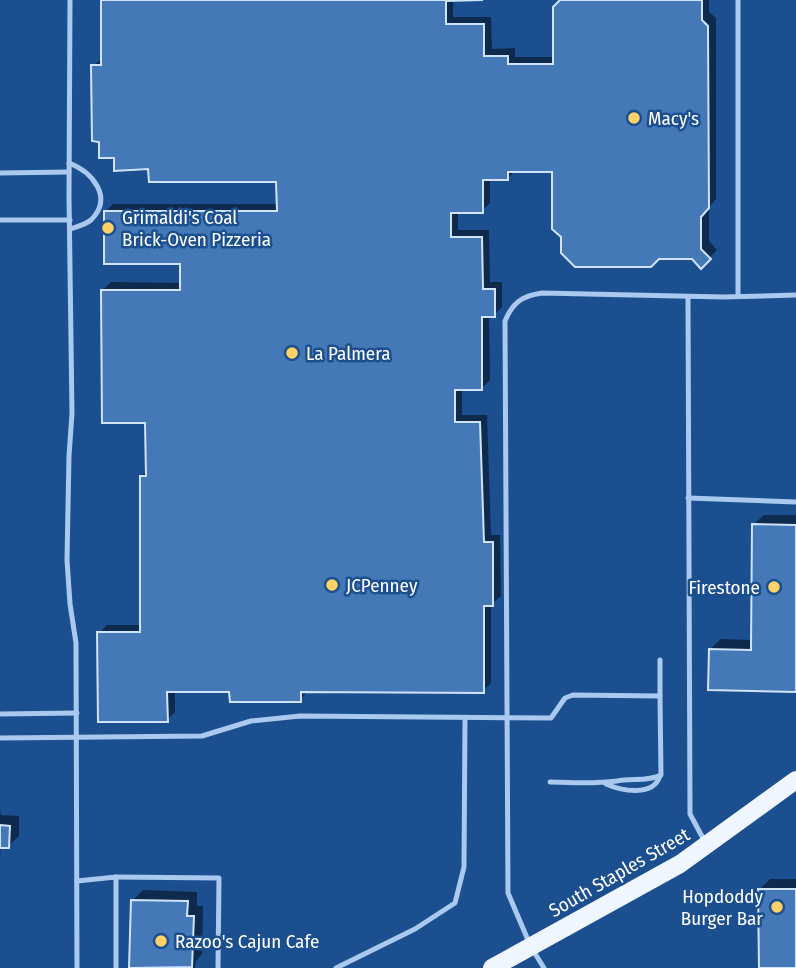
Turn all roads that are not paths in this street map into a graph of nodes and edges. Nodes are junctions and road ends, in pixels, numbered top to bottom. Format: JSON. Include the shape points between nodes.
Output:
{"nodes":[{"id":1,"x":70,"y":0,"type":"edge"},
{"id":2,"x":738,"y":0,"type":"edge"},
{"id":3,"x":69,"y":163,"type":"junction"},
{"id":4,"x":69,"y":172,"type":"junction"},
{"id":5,"x":0,"y":173,"type":"edge"},
{"id":6,"x":0,"y":219,"type":"edge"},
{"id":7,"x":69,"y":220,"type":"junction"},
{"id":8,"x":70,"y":229,"type":"junction"},
{"id":9,"x":738,"y":295,"type":"junction"},
{"id":10,"x":796,"y":295,"type":"edge"},
{"id":11,"x":688,"y":297,"type":"junction"},
{"id":12,"x":688,"y":498,"type":"junction"},
{"id":13,"x":796,"y":502,"type":"edge"},
{"id":14,"x":660,"y":660,"type":"dead end"},
{"id":15,"x":660,"y":696,"type":"junction"},
{"id":16,"x":77,"y":713,"type":"junction"},
{"id":17,"x":0,"y":714,"type":"edge"},
{"id":18,"x":465,"y":718,"type":"junction"},
{"id":19,"x":507,"y":718,"type":"junction"},
{"id":20,"x":77,"y":737,"type":"junction"},
{"id":21,"x":0,"y":738,"type":"edge"},
{"id":22,"x":796,"y":780,"type":"edge"},
{"id":23,"x":550,"y":782,"type":"dead end"},
{"id":24,"x":707,"y":845,"type":"junction"},
{"id":25,"x":116,"y":877,"type":"junction"},
{"id":26,"x":77,"y":881,"type":"junction"},
{"id":27,"x":531,"y":947,"type":"junction"},
{"id":28,"x":77,"y":968,"type":"edge"},
{"id":29,"x":116,"y":968,"type":"edge"},
{"id":30,"x":218,"y":968,"type":"edge"},
{"id":31,"x":336,"y":968,"type":"edge"},
{"id":32,"x":492,"y":968,"type":"edge"},
{"id":33,"x":544,"y":968,"type":"edge"}],
"edges":[{"from":1,"to":3,"type":"lane"},
{"from":2,"to":9,"type":"lane"},
{"from":3,"to":4,"type":"lane"},
{"from":3,"to":8,"type":"lane","via":[[92,176],[99,197],[91,219]]},
{"from":4,"to":5,"type":"lane"},
{"from":4,"to":7,"type":"lane"},
{"from":6,"to":7,"type":"lane"},
{"from":7,"to":8,"type":"lane"},
{"from":8,"to":16,"type":"lane","via":[[72,413],[67,560],[76,643]]},
{"from":9,"to":10,"type":"lane"},
{"from":9,"to":11,"type":"lane"},
{"from":11,"to":12,"type":"lane"},
{"from":11,"to":19,"type":"lane","via":[[542,293],[518,299],[510,309],[505,321]]},
{"from":12,"to":13,"type":"lane"},
{"from":12,"to":24,"type":"lane","via":[[690,814]]},
{"from":14,"to":15,"type":"lane"},
{"from":15,"to":19,"type":"lane","via":[[573,695],[565,698],[551,718]]},
{"from":15,"to":23,"type":"lane","via":[[660,775],[606,783]]},
{"from":16,"to":17,"type":"lane"},
{"from":16,"to":20,"type":"lane"},
{"from":18,"to":19,"type":"lane"},
{"from":18,"to":20,"type":"lane","via":[[300,716],[251,721],[202,736]]},
{"from":18,"to":31,"type":"lane","via":[[464,867],[455,903],[415,929]]},
{"from":19,"to":27,"type":"lane","via":[[508,892]]},
{"from":20,"to":21,"type":"lane"},
{"from":20,"to":26,"type":"lane"},
{"from":22,"to":24,"type":"main road","name":"South Staples Street"},
{"from":24,"to":27,"type":"main road","name":"South Staples Street"},
{"from":25,"to":26,"type":"lane"},
{"from":25,"to":29,"type":"lane"},
{"from":25,"to":30,"type":"lane","via":[[219,878]]},
{"from":26,"to":28,"type":"lane"},
{"from":27,"to":32,"type":"main road","name":"South Staples Street"},
{"from":27,"to":33,"type":"lane"}]}
